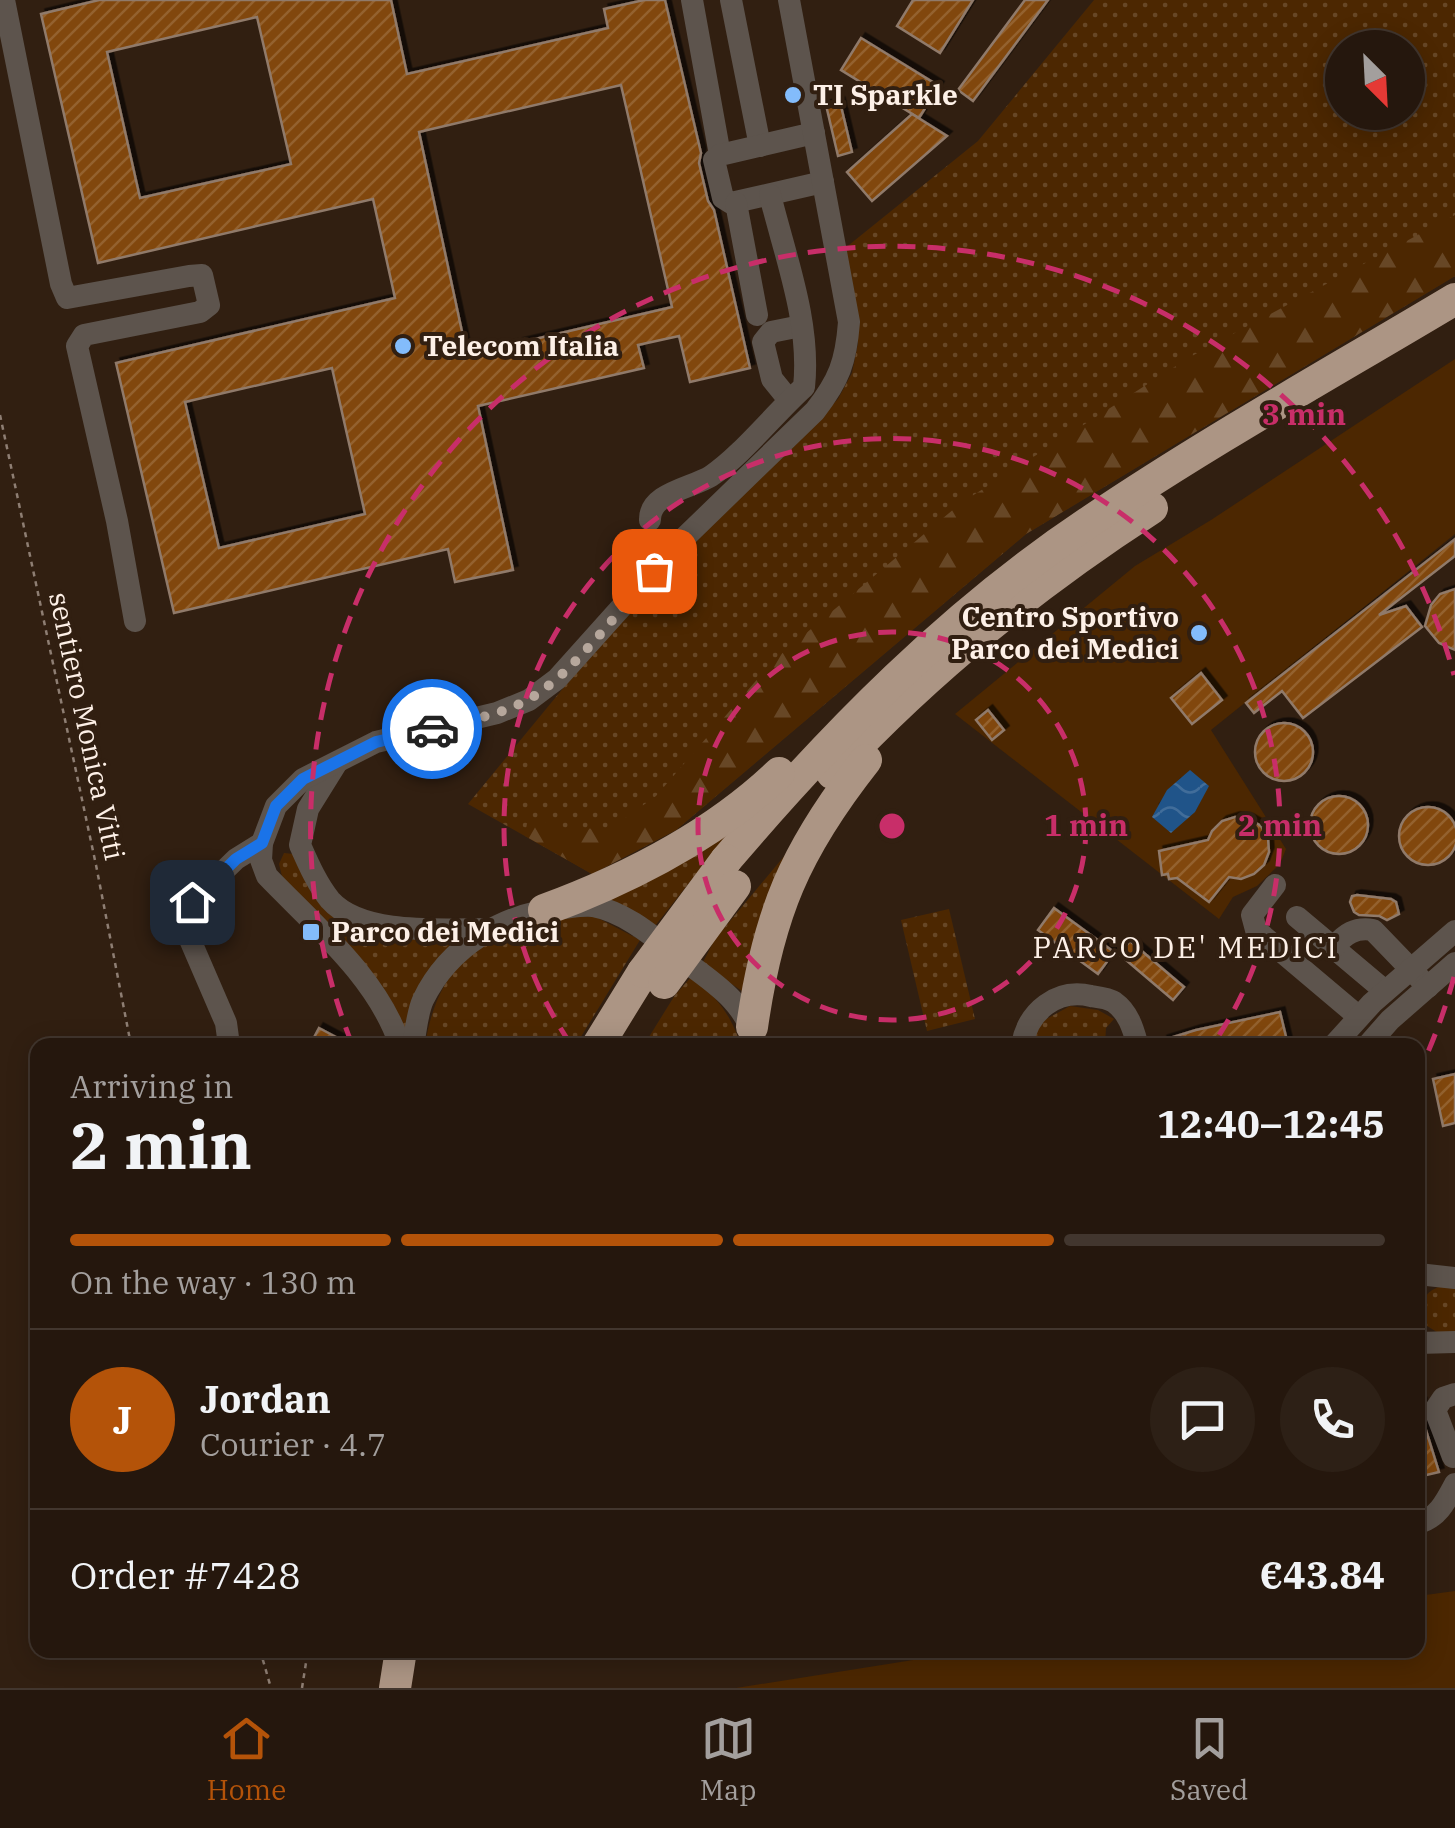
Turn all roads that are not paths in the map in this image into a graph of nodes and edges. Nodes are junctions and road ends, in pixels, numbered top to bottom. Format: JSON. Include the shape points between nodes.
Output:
{"nodes":[{"id":1,"x":4,"y":0,"type":"edge"},
{"id":2,"x":692,"y":0,"type":"edge"},
{"id":3,"x":730,"y":0,"type":"edge"},
{"id":4,"x":788,"y":0,"type":"edge"},
{"id":5,"x":814,"y":134,"type":"junction"},
{"id":6,"x":760,"y":146,"type":"junction"},
{"id":7,"x":720,"y":155,"type":"junction"},
{"id":8,"x":823,"y":182,"type":"junction"},
{"id":9,"x":770,"y":195,"type":"junction"},
{"id":10,"x":736,"y":203,"type":"junction"},
{"id":11,"x":1455,"y":300,"type":"edge"},
{"id":12,"x":757,"y":315,"type":"dead end"},
{"id":13,"x":1455,"y":325,"type":"edge"},
{"id":14,"x":800,"y":326,"type":"junction"},
{"id":15,"x":789,"y":400,"type":"junction"},
{"id":16,"x":650,"y":520,"type":"dead end"},
{"id":17,"x":135,"y":622,"type":"dead end"},
{"id":18,"x":924,"y":682,"type":"junction"},
{"id":19,"x":858,"y":714,"type":"junction"},
{"id":20,"x":336,"y":764,"type":"junction"},
{"id":21,"x":266,"y":832,"type":"junction"},
{"id":22,"x":300,"y":845,"type":"junction"},
{"id":23,"x":735,"y":868,"type":"junction"},
{"id":24,"x":1275,"y":885,"type":"dead end"},
{"id":25,"x":544,"y":910,"type":"junction"},
{"id":26,"x":1298,"y":917,"type":"dead end"},
{"id":27,"x":487,"y":929,"type":"junction"},
{"id":28,"x":1455,"y":931,"type":"edge"},
{"id":29,"x":1334,"y":947,"type":"junction"},
{"id":30,"x":1455,"y":963,"type":"edge"},
{"id":31,"x":1411,"y":968,"type":"junction"},
{"id":32,"x":653,"y":977,"type":"junction"},
{"id":33,"x":1428,"y":987,"type":"junction"},
{"id":34,"x":1385,"y":991,"type":"junction"},
{"id":35,"x":1359,"y":1016,"type":"junction"},
{"id":36,"x":753,"y":1036,"type":"edge"},
{"id":37,"x":227,"y":1038,"type":"edge"},
{"id":38,"x":398,"y":1038,"type":"edge"},
{"id":39,"x":414,"y":1038,"type":"edge"},
{"id":40,"x":604,"y":1038,"type":"edge"},
{"id":41,"x":627,"y":1038,"type":"edge"},
{"id":42,"x":1023,"y":1038,"type":"edge"},
{"id":43,"x":1136,"y":1038,"type":"edge"},
{"id":44,"x":1340,"y":1038,"type":"edge"},
{"id":45,"x":1374,"y":1038,"type":"edge"},
{"id":46,"x":1425,"y":1275,"type":"edge"},
{"id":47,"x":1455,"y":1278,"type":"edge"},
{"id":48,"x":1425,"y":1342,"type":"edge"},
{"id":49,"x":1455,"y":1342,"type":"edge"},
{"id":50,"x":1455,"y":1394,"type":"edge"},
{"id":51,"x":1452,"y":1447,"type":"edge"},
{"id":52,"x":1455,"y":1484,"type":"edge"},
{"id":53,"x":1425,"y":1521,"type":"edge"},
{"id":54,"x":377,"y":1658,"type":"edge"},
{"id":55,"x":400,"y":1658,"type":"edge"},
{"id":56,"x":373,"y":1688,"type":"edge"},
{"id":57,"x":395,"y":1688,"type":"edge"}],
"edges":[{"from":1,"to":17,"type":"street","via":[[67,298],[189,276],[202,275],[207,287],[209,305],[200,312],[84,335],[77,346]]},
{"from":2,"to":7,"type":"street"},
{"from":3,"to":6,"type":"street"},
{"from":4,"to":5,"type":"street"},
{"from":5,"to":6,"type":"street"},
{"from":5,"to":8,"type":"street"},
{"from":6,"to":7,"type":"street"},
{"from":7,"to":10,"type":"street","via":[[714,160],[723,198]]},
{"from":8,"to":9,"type":"street"},
{"from":8,"to":20,"type":"street","via":[[849,322],[846,359],[815,411],[678,544],[557,679],[529,700],[376,742]]},
{"from":9,"to":10,"type":"street"},
{"from":9,"to":14,"type":"street"},
{"from":10,"to":12,"type":"street"},
{"from":11,"to":19,"type":"highway","via":[[1090,521],[972,612]]},
{"from":13,"to":18,"type":"highway","via":[[1116,531]]},
{"from":14,"to":15,"type":"street","via":[[804,387]]},
{"from":14,"to":15,"type":"street","via":[[770,332],[763,342],[772,378]]},
{"from":15,"to":16,"type":"street","via":[[712,475],[656,501]]},
{"from":18,"to":23,"type":"highway"},
{"from":18,"to":36,"type":"highway","via":[[910,709],[828,807],[800,856],[770,935]]},
{"from":19,"to":23,"type":"highway","via":[[778,800]]},
{"from":19,"to":25,"type":"highway","via":[[830,726],[713,825],[626,875]]},
{"from":20,"to":21,"type":"street","via":[[303,779],[276,806]]},
{"from":20,"to":22,"type":"street","via":[[308,809]]},
{"from":21,"to":22,"type":"street"},
{"from":21,"to":37,"type":"street","via":[[192,902],[188,935]]},
{"from":21,"to":38,"type":"street","via":[[261,860],[267,876],[376,995]]},
{"from":22,"to":27,"type":"street","via":[[331,902],[361,922]]},
{"from":23,"to":32,"type":"highway","bridge":true},
{"from":24,"to":35,"type":"street","via":[[1252,914],[1256,930]]},
{"from":25,"to":27,"type":"street"},
{"from":25,"to":36,"type":"street","via":[[590,906],[636,925],[726,991]]},
{"from":26,"to":29,"type":"street"},
{"from":27,"to":39,"type":"street","via":[[452,958],[422,1002]]},
{"from":28,"to":31,"type":"street"},
{"from":29,"to":31,"type":"street","via":[[1360,928],[1373,930]]},
{"from":29,"to":34,"type":"street"},
{"from":30,"to":33,"type":"street"},
{"from":31,"to":33,"type":"street"},
{"from":31,"to":34,"type":"street"},
{"from":32,"to":40,"type":"highway"},
{"from":32,"to":41,"type":"highway"},
{"from":33,"to":45,"type":"street"},
{"from":34,"to":35,"type":"street"},
{"from":35,"to":44,"type":"street"},
{"from":42,"to":43,"type":"street","via":[[1044,1004],[1073,992],[1113,1001]]},
{"from":46,"to":47,"type":"street"},
{"from":48,"to":49,"type":"street"},
{"from":50,"to":51,"type":"street","via":[[1436,1410]]},
{"from":52,"to":53,"type":"street","via":[[1442,1508]]},
{"from":54,"to":56,"type":"highway"},
{"from":55,"to":57,"type":"highway"}]}
